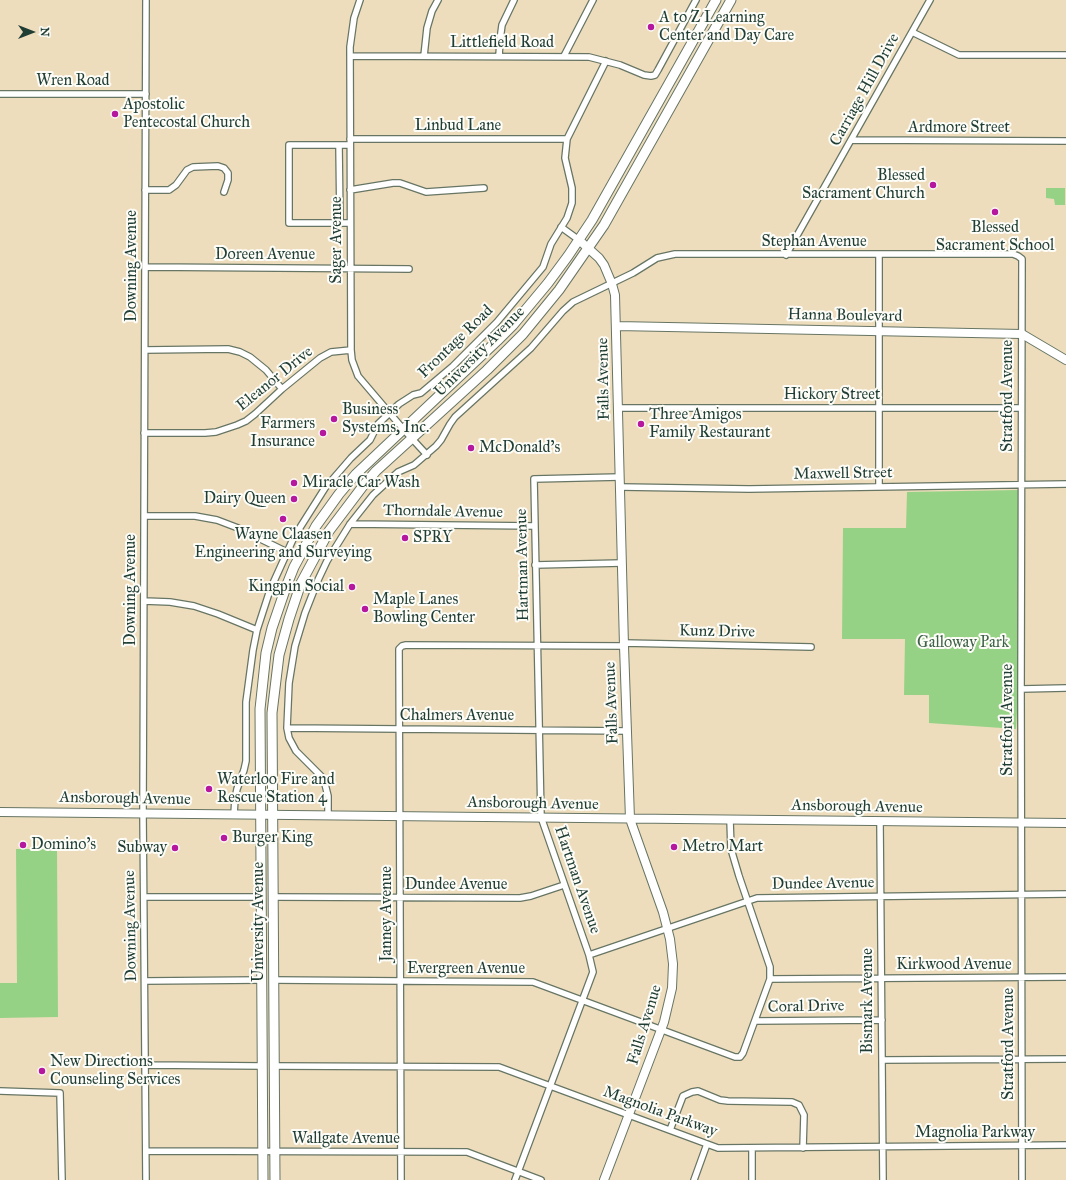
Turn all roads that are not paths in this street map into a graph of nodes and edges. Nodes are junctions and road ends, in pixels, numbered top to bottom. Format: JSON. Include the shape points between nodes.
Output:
{"nodes":[{"id":1,"x":146,"y":0,"type":"edge"},
{"id":2,"x":360,"y":0,"type":"edge"},
{"id":3,"x":438,"y":0,"type":"edge"},
{"id":4,"x":514,"y":0,"type":"edge"},
{"id":5,"x":593,"y":0,"type":"edge"},
{"id":6,"x":696,"y":0,"type":"edge"},
{"id":7,"x":716,"y":0,"type":"edge"},
{"id":8,"x":731,"y":0,"type":"edge"},
{"id":9,"x":930,"y":0,"type":"edge"},
{"id":10,"x":912,"y":32,"type":"junction"},
{"id":11,"x":1066,"y":55,"type":"edge"},
{"id":12,"x":350,"y":56,"type":"junction"},
{"id":13,"x":424,"y":56,"type":"junction"},
{"id":14,"x":499,"y":56,"type":"junction"},
{"id":15,"x":564,"y":56,"type":"junction"},
{"id":16,"x":606,"y":61,"type":"junction"},
{"id":17,"x":0,"y":94,"type":"edge"},
{"id":18,"x":146,"y":94,"type":"junction"},
{"id":19,"x":350,"y":139,"type":"junction"},
{"id":20,"x":567,"y":139,"type":"junction"},
{"id":21,"x":851,"y":140,"type":"junction"},
{"id":22,"x":1066,"y":141,"type":"edge"},
{"id":23,"x":339,"y":145,"type":"junction"},
{"id":24,"x":350,"y":145,"type":"junction"},
{"id":25,"x":484,"y":188,"type":"dead end"},
{"id":26,"x":145,"y":190,"type":"junction"},
{"id":27,"x":350,"y":190,"type":"junction"},
{"id":28,"x":224,"y":192,"type":"dead end"},
{"id":29,"x":340,"y":223,"type":"junction"},
{"id":30,"x":350,"y":223,"type":"junction"},
{"id":31,"x":561,"y":228,"type":"junction"},
{"id":32,"x":579,"y":240,"type":"junction"},
{"id":33,"x":589,"y":249,"type":"junction"},
{"id":34,"x":879,"y":254,"type":"junction"},
{"id":35,"x":786,"y":255,"type":"junction"},
{"id":36,"x":1022,"y":259,"type":"joint"},
{"id":37,"x":145,"y":267,"type":"junction"},
{"id":38,"x":350,"y":268,"type":"junction"},
{"id":39,"x":410,"y":269,"type":"dead end"},
{"id":40,"x":612,"y":284,"type":"junction"},
{"id":41,"x":617,"y":326,"type":"junction"},
{"id":42,"x":879,"y":331,"type":"junction"},
{"id":43,"x":1022,"y":334,"type":"junction"},
{"id":44,"x":145,"y":350,"type":"junction"},
{"id":45,"x":351,"y":350,"type":"junction"},
{"id":46,"x":1066,"y":360,"type":"edge"},
{"id":47,"x":282,"y":389,"type":"junction"},
{"id":48,"x":618,"y":408,"type":"junction"},
{"id":49,"x":879,"y":408,"type":"junction"},
{"id":50,"x":1021,"y":408,"type":"junction"},
{"id":51,"x":389,"y":412,"type":"junction"},
{"id":52,"x":404,"y":430,"type":"junction"},
{"id":53,"x":144,"y":433,"type":"junction"},
{"id":54,"x":412,"y":439,"type":"junction"},
{"id":55,"x":427,"y":455,"type":"junction"},
{"id":56,"x":620,"y":477,"type":"junction"},
{"id":57,"x":1066,"y":484,"type":"edge"},
{"id":58,"x":1021,"y":485,"type":"junction"},
{"id":59,"x":878,"y":486,"type":"junction"},
{"id":60,"x":621,"y":487,"type":"junction"},
{"id":61,"x":144,"y":516,"type":"junction"},
{"id":62,"x":350,"y":524,"type":"junction"},
{"id":63,"x":535,"y":526,"type":"junction"},
{"id":64,"x":287,"y":552,"type":"junction"},
{"id":65,"x":622,"y":563,"type":"junction"},
{"id":66,"x":535,"y":565,"type":"junction"},
{"id":67,"x":144,"y":601,"type":"junction"},
{"id":68,"x":257,"y":630,"type":"junction"},
{"id":69,"x":624,"y":644,"type":"junction"},
{"id":70,"x":537,"y":646,"type":"junction"},
{"id":71,"x":810,"y":647,"type":"dead end"},
{"id":72,"x":399,"y":649,"type":"joint"},
{"id":73,"x":1066,"y":688,"type":"edge"},
{"id":74,"x":1021,"y":689,"type":"junction"},
{"id":75,"x":287,"y":728,"type":"junction"},
{"id":76,"x":399,"y":729,"type":"junction"},
{"id":77,"x":539,"y":730,"type":"junction"},
{"id":78,"x":627,"y":731,"type":"junction"},
{"id":79,"x":0,"y":812,"type":"edge"},
{"id":80,"x":143,"y":813,"type":"junction"},
{"id":81,"x":234,"y":814,"type":"junction"},
{"id":82,"x":260,"y":814,"type":"junction"},
{"id":83,"x":273,"y":815,"type":"junction"},
{"id":84,"x":328,"y":816,"type":"junction"},
{"id":85,"x":399,"y":816,"type":"junction"},
{"id":86,"x":541,"y":817,"type":"junction"},
{"id":87,"x":630,"y":819,"type":"junction"},
{"id":88,"x":730,"y":820,"type":"junction"},
{"id":89,"x":880,"y":822,"type":"junction"},
{"id":90,"x":1022,"y":822,"type":"junction"},
{"id":91,"x":1066,"y":823,"type":"edge"},
{"id":92,"x":564,"y":885,"type":"junction"},
{"id":93,"x":1022,"y":894,"type":"junction"},
{"id":94,"x":1066,"y":894,"type":"edge"},
{"id":95,"x":880,"y":896,"type":"junction"},
{"id":96,"x":144,"y":897,"type":"junction"},
{"id":97,"x":261,"y":897,"type":"junction"},
{"id":98,"x":274,"y":898,"type":"junction"},
{"id":99,"x":400,"y":898,"type":"junction"},
{"id":100,"x":747,"y":900,"type":"junction"},
{"id":101,"x":668,"y":928,"type":"junction"},
{"id":102,"x":589,"y":954,"type":"junction"},
{"id":103,"x":1022,"y":977,"type":"junction"},
{"id":104,"x":1066,"y":977,"type":"edge"},
{"id":105,"x":881,"y":978,"type":"junction"},
{"id":106,"x":770,"y":979,"type":"junction"},
{"id":107,"x":261,"y":980,"type":"junction"},
{"id":108,"x":274,"y":980,"type":"junction"},
{"id":109,"x":145,"y":981,"type":"junction"},
{"id":110,"x":400,"y":981,"type":"junction"},
{"id":111,"x":582,"y":1000,"type":"junction"},
{"id":112,"x":882,"y":1020,"type":"junction"},
{"id":113,"x":755,"y":1021,"type":"junction"},
{"id":114,"x":661,"y":1030,"type":"junction"},
{"id":115,"x":1022,"y":1059,"type":"junction"},
{"id":116,"x":1066,"y":1059,"type":"edge"},
{"id":117,"x":882,"y":1060,"type":"junction"},
{"id":118,"x":146,"y":1065,"type":"junction"},
{"id":119,"x":262,"y":1066,"type":"junction"},
{"id":120,"x":275,"y":1066,"type":"junction"},
{"id":121,"x":400,"y":1067,"type":"junction"},
{"id":122,"x":550,"y":1086,"type":"junction"},
{"id":123,"x":0,"y":1091,"type":"edge"},
{"id":124,"x":629,"y":1115,"type":"junction"},
{"id":125,"x":670,"y":1130,"type":"junction"},
{"id":126,"x":707,"y":1144,"type":"junction"},
{"id":127,"x":1066,"y":1145,"type":"edge"},
{"id":128,"x":1022,"y":1146,"type":"junction"},
{"id":129,"x":882,"y":1147,"type":"junction"},
{"id":130,"x":752,"y":1148,"type":"junction"},
{"id":131,"x":803,"y":1148,"type":"junction"},
{"id":132,"x":146,"y":1151,"type":"junction"},
{"id":133,"x":263,"y":1152,"type":"junction"},
{"id":134,"x":275,"y":1152,"type":"junction"},
{"id":135,"x":401,"y":1152,"type":"junction"},
{"id":136,"x":518,"y":1172,"type":"junction"},
{"id":137,"x":62,"y":1180,"type":"edge"},
{"id":138,"x":146,"y":1180,"type":"edge"},
{"id":139,"x":263,"y":1180,"type":"edge"},
{"id":140,"x":275,"y":1180,"type":"edge"},
{"id":141,"x":401,"y":1180,"type":"edge"},
{"id":142,"x":515,"y":1180,"type":"edge"},
{"id":143,"x":541,"y":1180,"type":"edge"},
{"id":144,"x":604,"y":1180,"type":"edge"},
{"id":145,"x":694,"y":1180,"type":"edge"},
{"id":146,"x":752,"y":1180,"type":"edge"},
{"id":147,"x":883,"y":1180,"type":"edge"},
{"id":148,"x":1022,"y":1180,"type":"edge"}],
"edges":[{"from":1,"to":18,"type":"street","name":"Downing Avenue"},
{"from":2,"to":12,"type":"street","name":"Sager Avenue","via":[[352,28]]},
{"from":3,"to":13,"type":"street","via":[[426,28]]},
{"from":4,"to":14,"type":"street","via":[[502,25]]},
{"from":5,"to":15,"type":"street"},
{"from":6,"to":16,"type":"street","name":"Littlefield Road","via":[[655,75],[644,75]]},
{"from":7,"to":32,"type":"main road","name":"University Avenue"},
{"from":8,"to":33,"type":"main road","name":"University Avenue"},
{"from":9,"to":10,"type":"street","name":"Carriage Hill Drive"},
{"from":10,"to":11,"type":"street","via":[[959,55]]},
{"from":10,"to":21,"type":"street","name":"Carriage Hill Drive"},
{"from":12,"to":13,"type":"street","name":"Littlefield Road"},
{"from":12,"to":19,"type":"street","name":"Sager Avenue"},
{"from":13,"to":14,"type":"street","name":"Littlefield Road"},
{"from":14,"to":15,"type":"street","name":"Littlefield Road"},
{"from":15,"to":16,"type":"street","name":"Littlefield Road"},
{"from":16,"to":20,"type":"street"},
{"from":17,"to":18,"type":"street","name":"Wren Road"},
{"from":18,"to":26,"type":"street","name":"Downing Avenue"},
{"from":19,"to":20,"type":"street","name":"Linbud Lane"},
{"from":19,"to":24,"type":"street","name":"Sager Avenue"},
{"from":20,"to":31,"type":"street","name":"Frontage Road","via":[[565,158],[572,195],[570,211]]},
{"from":21,"to":22,"type":"street","name":"Ardmore Street"},
{"from":21,"to":35,"type":"street","name":"Carriage Hill Drive"},
{"from":23,"to":24,"type":"street"},
{"from":23,"to":29,"type":"street"},
{"from":23,"to":29,"type":"street","via":[[289,145],[289,223]]},
{"from":24,"to":27,"type":"street","name":"Sager Avenue"},
{"from":25,"to":27,"type":"street","via":[[426,192],[393,183]]},
{"from":26,"to":28,"type":"street","via":[[169,190],[193,167],[218,166],[228,173]]},
{"from":26,"to":37,"type":"street","name":"Downing Avenue"},
{"from":27,"to":30,"type":"street","name":"Sager Avenue"},
{"from":29,"to":30,"type":"street"},
{"from":30,"to":38,"type":"street","name":"Sager Avenue"},
{"from":31,"to":32,"type":"street","name":"Falls Avenue"},
{"from":31,"to":51,"type":"street","name":"Frontage Road","via":[[551,244],[543,267],[497,322],[429,387]]},
{"from":32,"to":33,"type":"street","name":"Falls Avenue"},
{"from":32,"to":52,"type":"main road","name":"University Avenue","via":[[513,325]]},
{"from":33,"to":40,"type":"street","name":"Falls Avenue","via":[[604,265]]},
{"from":33,"to":54,"type":"main road","name":"University Avenue","via":[[523,334]]},
{"from":34,"to":35,"type":"street","name":"Stephan Avenue"},
{"from":34,"to":36,"type":"street","name":"Stephan Avenue","via":[[1013,254]]},
{"from":34,"to":42,"type":"street"},
{"from":35,"to":40,"type":"street","name":"Stephan Avenue","via":[[675,254],[649,262],[633,274]]},
{"from":36,"to":43,"type":"street","name":"Stratford Avenue"},
{"from":37,"to":38,"type":"street","name":"Doreen Avenue"},
{"from":37,"to":44,"type":"street","name":"Downing Avenue"},
{"from":38,"to":39,"type":"street","name":"Doreen Avenue"},
{"from":38,"to":45,"type":"street","name":"Sager Avenue"},
{"from":40,"to":41,"type":"street","name":"Falls Avenue"},
{"from":40,"to":55,"type":"street","via":[[568,306],[530,348],[455,417],[441,440]]},
{"from":41,"to":42,"type":"street","name":"Hanna Boulevard"},
{"from":41,"to":48,"type":"street","name":"Falls Avenue"},
{"from":42,"to":43,"type":"street","name":"Hanna Boulevard"},
{"from":42,"to":49,"type":"street"},
{"from":43,"to":46,"type":"street","name":"Hanna Boulevard"},
{"from":43,"to":50,"type":"street","name":"Stratford Avenue"},
{"from":44,"to":47,"type":"street","via":[[228,349],[240,352],[262,367]]},
{"from":44,"to":53,"type":"street","name":"Downing Avenue"},
{"from":45,"to":47,"type":"street","name":"Eleanor Drive","via":[[325,355]]},
{"from":45,"to":51,"type":"street","name":"Sager Avenue","via":[[358,376]]},
{"from":47,"to":53,"type":"street","name":"Eleanor Drive","via":[[256,414],[226,430],[205,433]]},
{"from":48,"to":49,"type":"street","name":"Hickory Street"},
{"from":48,"to":56,"type":"street","name":"Falls Avenue"},
{"from":49,"to":50,"type":"street","name":"Hickory Street"},
{"from":49,"to":59,"type":"street"},
{"from":50,"to":58,"type":"street","name":"Stratford Avenue"},
{"from":51,"to":52,"type":"street","name":"Sager Avenue"},
{"from":51,"to":64,"type":"street","name":"Frontage Road","via":[[378,424],[370,440],[325,488],[303,521]]},
{"from":52,"to":54,"type":"street","name":"Sager Avenue"},
{"from":52,"to":82,"type":"main road","name":"University Avenue","via":[[366,463],[339,494],[309,539],[286,587],[272,628],[262,680]]},
{"from":53,"to":61,"type":"street","name":"Downing Avenue"},
{"from":54,"to":55,"type":"street","name":"Sager Avenue"},
{"from":54,"to":83,"type":"main road","name":"University Avenue","via":[[376,471],[343,511],[319,548],[301,583],[284,637],[276,675],[272,713]]},
{"from":55,"to":62,"type":"street","via":[[392,477],[373,495]]},
{"from":56,"to":60,"type":"street","name":"Falls Avenue"},
{"from":56,"to":63,"type":"street","name":"Hartman Avenue","via":[[534,479]]},
{"from":57,"to":58,"type":"street","name":"Maxwell Street"},
{"from":58,"to":59,"type":"street","name":"Maxwell Street"},
{"from":58,"to":74,"type":"street","name":"Stratford Avenue"},
{"from":59,"to":60,"type":"street","name":"Maxwell Street","via":[[749,489]]},
{"from":60,"to":65,"type":"street","name":"Falls Avenue"},
{"from":61,"to":64,"type":"street","via":[[196,516],[217,520]]},
{"from":61,"to":67,"type":"street","name":"Downing Avenue"},
{"from":62,"to":63,"type":"street","name":"Thorndale Avenue"},
{"from":62,"to":75,"type":"street","via":[[327,561],[300,628],[289,683]]},
{"from":63,"to":66,"type":"street","name":"Hartman Avenue"},
{"from":64,"to":68,"type":"street","name":"Frontage Road","via":[[270,590]]},
{"from":65,"to":66,"type":"street"},
{"from":65,"to":69,"type":"street","name":"Falls Avenue"},
{"from":66,"to":70,"type":"street","name":"Hartman Avenue"},
{"from":67,"to":68,"type":"street","via":[[194,606]]},
{"from":67,"to":80,"type":"street","name":"Downing Avenue"},
{"from":68,"to":81,"type":"street","name":"Frontage Road","via":[[246,702],[246,761],[234,799]]},
{"from":69,"to":70,"type":"street","name":"Kunz Drive"},
{"from":69,"to":71,"type":"street","name":"Kunz Drive"},
{"from":69,"to":78,"type":"street","name":"Falls Avenue"},
{"from":70,"to":72,"type":"street","name":"Kunz Drive","via":[[406,645]]},
{"from":70,"to":77,"type":"street","name":"Hartman Avenue"},
{"from":72,"to":76,"type":"street","name":"Janney Avenue"},
{"from":73,"to":74,"type":"street"},
{"from":74,"to":90,"type":"street","name":"Stratford Avenue"},
{"from":75,"to":76,"type":"street","name":"Chalmers Avenue"},
{"from":75,"to":84,"type":"street","via":[[296,751],[322,777],[328,796]]},
{"from":76,"to":77,"type":"street","name":"Chalmers Avenue"},
{"from":76,"to":85,"type":"street","name":"Janney Avenue"},
{"from":77,"to":78,"type":"street","name":"Chalmers Avenue"},
{"from":77,"to":86,"type":"street","name":"Hartman Avenue"},
{"from":78,"to":87,"type":"street","name":"Falls Avenue"},
{"from":79,"to":80,"type":"street","name":"Ansborough Avenue"},
{"from":80,"to":81,"type":"street","name":"Ansborough Avenue"},
{"from":80,"to":96,"type":"street","name":"Downing Avenue"},
{"from":81,"to":82,"type":"street","name":"Ansborough Avenue"},
{"from":82,"to":83,"type":"street","name":"Ansborough Avenue"},
{"from":82,"to":97,"type":"main road","name":"University Avenue"},
{"from":83,"to":84,"type":"street","name":"Ansborough Avenue"},
{"from":83,"to":98,"type":"main road","name":"University Avenue"},
{"from":84,"to":85,"type":"street","name":"Ansborough Avenue"},
{"from":85,"to":86,"type":"street","name":"Ansborough Avenue"},
{"from":85,"to":99,"type":"street","name":"Janney Avenue"},
{"from":86,"to":87,"type":"street","name":"Ansborough Avenue"},
{"from":86,"to":92,"type":"street","name":"Hartman Avenue"},
{"from":87,"to":88,"type":"street","name":"Ansborough Avenue"},
{"from":87,"to":101,"type":"street","name":"Falls Avenue"},
{"from":88,"to":89,"type":"street","name":"Ansborough Avenue"},
{"from":88,"to":100,"type":"street","via":[[732,849]]},
{"from":89,"to":90,"type":"street","name":"Ansborough Avenue"},
{"from":89,"to":95,"type":"street","name":"Bismark Avenue"},
{"from":90,"to":91,"type":"street","name":"Ansborough Avenue"},
{"from":90,"to":93,"type":"street","name":"Stratford Avenue"},
{"from":92,"to":99,"type":"street","name":"Dundee Avenue","via":[[520,898]]},
{"from":92,"to":102,"type":"street","name":"Hartman Avenue"},
{"from":93,"to":94,"type":"street","name":"Dundee Avenue"},
{"from":93,"to":95,"type":"street","name":"Dundee Avenue"},
{"from":93,"to":103,"type":"street","name":"Stratford Avenue"},
{"from":95,"to":100,"type":"street","name":"Dundee Avenue"},
{"from":95,"to":105,"type":"street","name":"Bismark Avenue"},
{"from":96,"to":97,"type":"street"},
{"from":96,"to":109,"type":"street","name":"Downing Avenue"},
{"from":97,"to":107,"type":"main road","name":"University Avenue"},
{"from":98,"to":99,"type":"street","name":"Dundee Avenue"},
{"from":98,"to":108,"type":"main road","name":"University Avenue"},
{"from":99,"to":110,"type":"street","name":"Janney Avenue"},
{"from":100,"to":101,"type":"street","name":"Dundee Avenue"},
{"from":100,"to":106,"type":"street","via":[[768,956]]},
{"from":101,"to":102,"type":"street","name":"Dundee Avenue"},
{"from":101,"to":114,"type":"street","name":"Falls Avenue","via":[[673,976],[670,1000]]},
{"from":102,"to":111,"type":"street","name":"Hartman Avenue","via":[[593,972]]},
{"from":103,"to":104,"type":"street","name":"Kirkwood Avenue"},
{"from":103,"to":105,"type":"street","name":"Kirkwood Avenue"},
{"from":103,"to":115,"type":"street","name":"Stratford Avenue"},
{"from":105,"to":106,"type":"street","name":"Kirkwood Avenue"},
{"from":105,"to":112,"type":"street","name":"Bismark Avenue"},
{"from":106,"to":113,"type":"street"},
{"from":107,"to":109,"type":"street"},
{"from":107,"to":119,"type":"main road","name":"University Avenue"},
{"from":108,"to":110,"type":"street","name":"Evergreen Avenue"},
{"from":108,"to":120,"type":"main road","name":"University Avenue"},
{"from":109,"to":118,"type":"street","name":"Downing Avenue"},
{"from":110,"to":111,"type":"street","name":"Evergreen Avenue","via":[[533,982]]},
{"from":110,"to":121,"type":"street","name":"Janney Avenue"},
{"from":111,"to":114,"type":"street","name":"Evergreen Avenue"},
{"from":111,"to":122,"type":"street","name":"Hartman Avenue"},
{"from":112,"to":113,"type":"street","name":"Coral Drive"},
{"from":112,"to":117,"type":"street","name":"Bismark Avenue"},
{"from":113,"to":114,"type":"street","name":"Evergreen Avenue","via":[[740,1057]]},
{"from":114,"to":124,"type":"street","name":"Falls Avenue"},
{"from":115,"to":116,"type":"street"},
{"from":115,"to":117,"type":"street"},
{"from":115,"to":128,"type":"street","name":"Stratford Avenue"},
{"from":117,"to":129,"type":"street","name":"Bismark Avenue"},
{"from":118,"to":119,"type":"street"},
{"from":118,"to":132,"type":"street","name":"Downing Avenue"},
{"from":119,"to":133,"type":"main road","name":"University Avenue"},
{"from":120,"to":121,"type":"street","name":"Magnolia Parkway"},
{"from":120,"to":134,"type":"main road","name":"University Avenue"},
{"from":121,"to":122,"type":"street","name":"Magnolia Parkway","via":[[499,1067]]},
{"from":121,"to":135,"type":"street","name":"Janney Avenue"},
{"from":122,"to":124,"type":"street","name":"Magnolia Parkway"},
{"from":122,"to":136,"type":"street","name":"Hartman Avenue"},
{"from":123,"to":137,"type":"street","via":[[60,1093]]},
{"from":124,"to":125,"type":"street","name":"Magnolia Parkway"},
{"from":124,"to":144,"type":"street","name":"Falls Avenue"},
{"from":125,"to":126,"type":"street","name":"Magnolia Parkway"},
{"from":125,"to":131,"type":"street","via":[[683,1096],[692,1092],[698,1091],[728,1101],[792,1102],[799,1105],[804,1115]]},
{"from":126,"to":130,"type":"street","name":"Magnolia Parkway","via":[[718,1148]]},
{"from":126,"to":145,"type":"street"},
{"from":127,"to":128,"type":"street","name":"Magnolia Parkway"},
{"from":128,"to":129,"type":"street","name":"Magnolia Parkway"},
{"from":128,"to":148,"type":"street","name":"Stratford Avenue"},
{"from":129,"to":131,"type":"street","name":"Magnolia Parkway"},
{"from":129,"to":147,"type":"street","name":"Bismark Avenue"},
{"from":130,"to":131,"type":"street","name":"Magnolia Parkway"},
{"from":130,"to":146,"type":"street"},
{"from":132,"to":133,"type":"street","name":"Wallgate Avenue"},
{"from":132,"to":138,"type":"street","name":"Downing Avenue"},
{"from":133,"to":134,"type":"street","name":"Wallgate Avenue"},
{"from":133,"to":139,"type":"main road","name":"University Avenue"},
{"from":134,"to":135,"type":"street","name":"Wallgate Avenue"},
{"from":134,"to":140,"type":"main road","name":"University Avenue"},
{"from":135,"to":136,"type":"street","name":"Wallgate Avenue","via":[[467,1152]]},
{"from":135,"to":141,"type":"street","name":"Janney Avenue"},
{"from":136,"to":142,"type":"street","name":"Hartman Avenue"},
{"from":136,"to":143,"type":"street","name":"Wallgate Avenue"}]}
